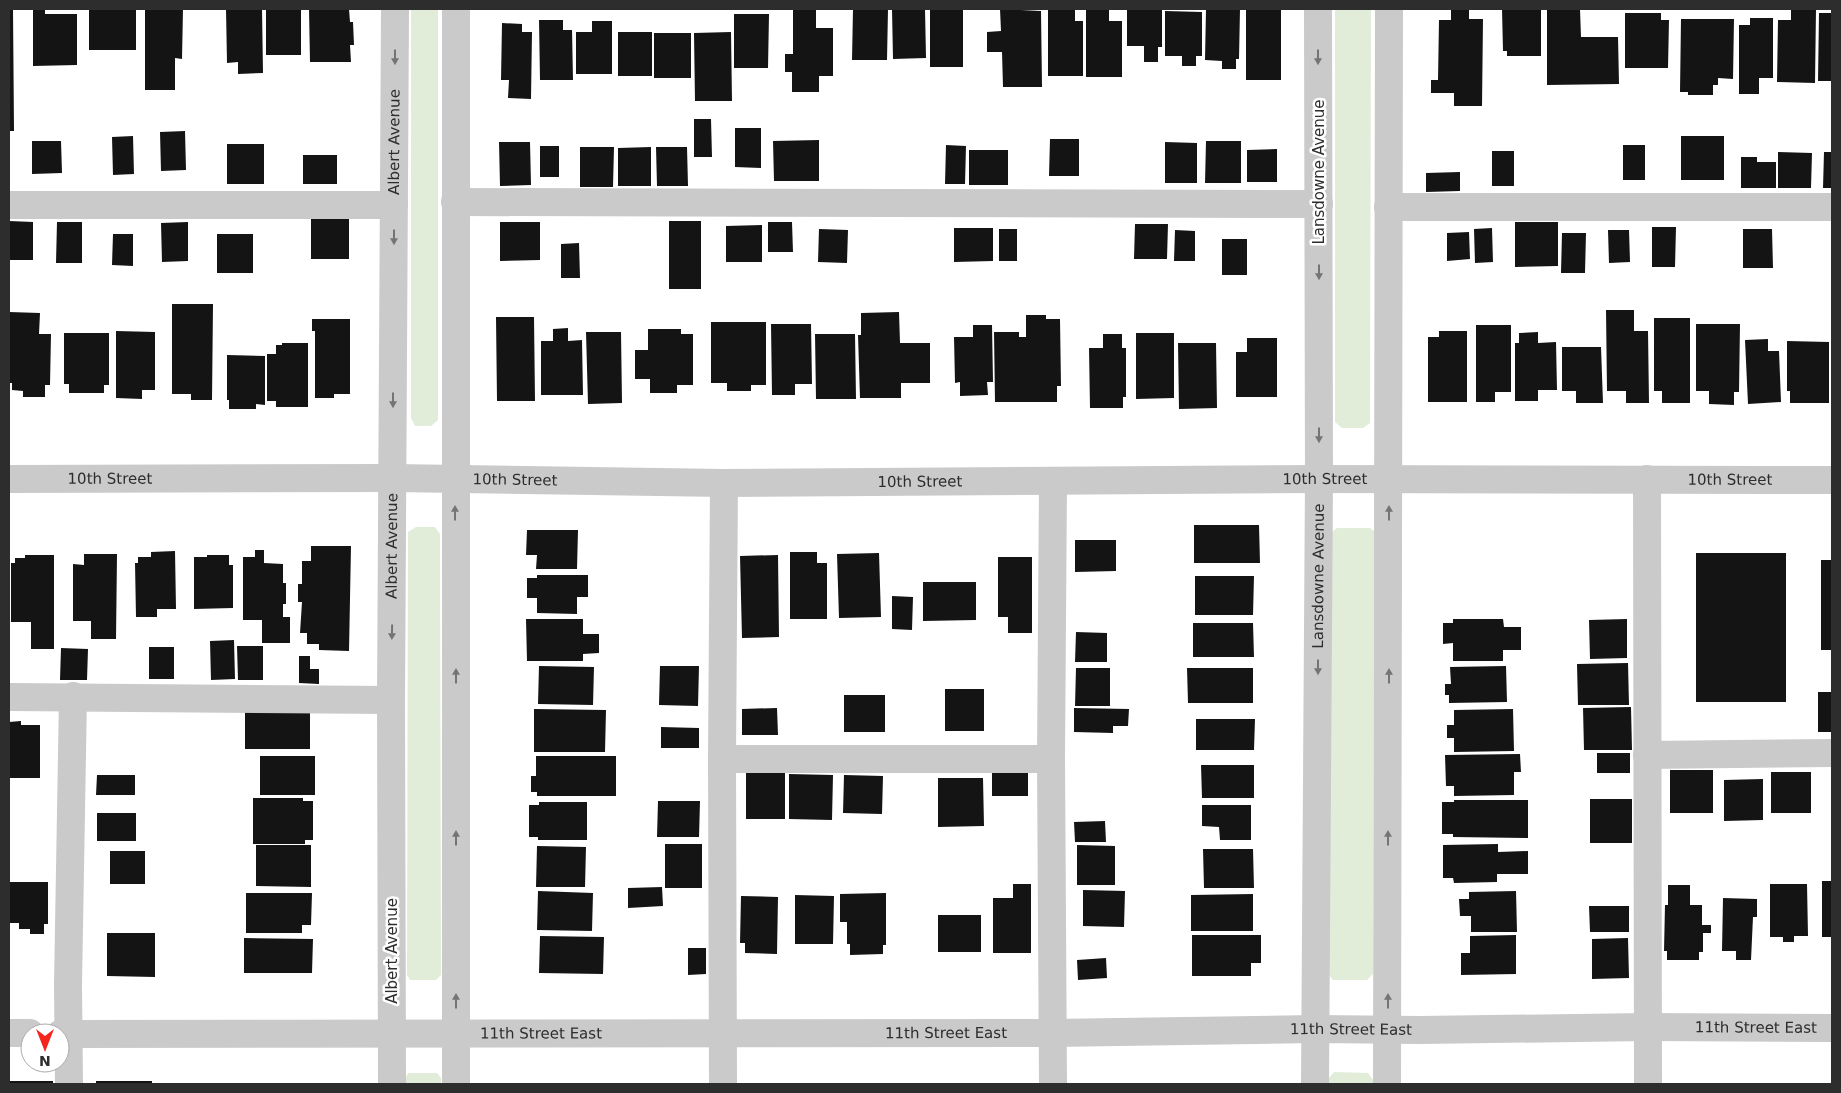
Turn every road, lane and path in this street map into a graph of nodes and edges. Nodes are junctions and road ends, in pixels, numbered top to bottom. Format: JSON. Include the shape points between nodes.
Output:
{"nodes":[{"id":1,"x":396,"y":9,"type":"edge"},
{"id":2,"x":456,"y":9,"type":"edge"},
{"id":3,"x":1318,"y":9,"type":"edge"},
{"id":4,"x":1389,"y":9,"type":"edge"},
{"id":5,"x":455,"y":202,"type":"junction"},
{"id":6,"x":1319,"y":204,"type":"junction"},
{"id":7,"x":9,"y":205,"type":"edge"},
{"id":8,"x":394,"y":205,"type":"junction"},
{"id":9,"x":1388,"y":207,"type":"junction"},
{"id":10,"x":1832,"y":207,"type":"edge"},
{"id":11,"x":393,"y":478,"type":"junction"},
{"id":12,"x":9,"y":479,"type":"edge"},
{"id":13,"x":1319,"y":479,"type":"junction"},
{"id":14,"x":1647,"y":479,"type":"junction"},
{"id":15,"x":455,"y":480,"type":"junction"},
{"id":16,"x":1389,"y":480,"type":"junction"},
{"id":17,"x":1832,"y":480,"type":"edge"},
{"id":18,"x":1053,"y":482,"type":"junction"},
{"id":19,"x":724,"y":483,"type":"junction"},
{"id":20,"x":72,"y":696,"type":"junction"},
{"id":21,"x":9,"y":697,"type":"edge"},
{"id":22,"x":391,"y":700,"type":"junction"},
{"id":23,"x":1832,"y":753,"type":"edge"},
{"id":24,"x":1646,"y":755,"type":"junction"},
{"id":25,"x":722,"y":759,"type":"junction"},
{"id":26,"x":1051,"y":759,"type":"junction"},
{"id":27,"x":64,"y":1023,"type":"edge"},
{"id":28,"x":1648,"y":1027,"type":"junction"},
{"id":29,"x":1315,"y":1028,"type":"junction"},
{"id":30,"x":1832,"y":1028,"type":"edge"},
{"id":31,"x":1388,"y":1029,"type":"junction"},
{"id":32,"x":393,"y":1033,"type":"junction"},
{"id":33,"x":456,"y":1033,"type":"junction"},
{"id":34,"x":70,"y":1034,"type":"edge"},
{"id":35,"x":723,"y":1034,"type":"junction"},
{"id":36,"x":1053,"y":1034,"type":"junction"},
{"id":37,"x":392,"y":1084,"type":"edge"},
{"id":38,"x":456,"y":1084,"type":"edge"},
{"id":39,"x":723,"y":1084,"type":"edge"},
{"id":40,"x":1053,"y":1084,"type":"edge"},
{"id":41,"x":1315,"y":1084,"type":"edge"},
{"id":42,"x":1387,"y":1084,"type":"edge"},
{"id":43,"x":1648,"y":1084,"type":"edge"}],
"edges":[{"from":1,"to":8,"type":"street","name":"Albert Avenue","one_way":true},
{"from":2,"to":5,"type":"street"},
{"from":3,"to":6,"type":"street","name":"Lansdowne Avenue","one_way":true},
{"from":4,"to":9,"type":"street"},
{"from":5,"to":6,"type":"street"},
{"from":5,"to":15,"type":"street"},
{"from":6,"to":13,"type":"street","name":"Lansdowne Avenue","one_way":true},
{"from":7,"to":8,"type":"street"},
{"from":8,"to":11,"type":"street","name":"Albert Avenue","one_way":true},
{"from":9,"to":10,"type":"street"},
{"from":9,"to":16,"type":"street"},
{"from":11,"to":12,"type":"street","name":"10th Street"},
{"from":11,"to":15,"type":"street","name":"10th Street"},
{"from":11,"to":22,"type":"street","name":"Albert Avenue","one_way":true},
{"from":13,"to":16,"type":"street","name":"10th Street"},
{"from":13,"to":18,"type":"street","name":"10th Street"},
{"from":13,"to":29,"type":"street","name":"Lansdowne Avenue","one_way":true},
{"from":14,"to":16,"type":"street","name":"10th Street"},
{"from":14,"to":17,"type":"street","name":"10th Street"},
{"from":14,"to":24,"type":"street"},
{"from":15,"to":19,"type":"street","name":"10th Street"},
{"from":33,"to":15,"type":"street","one_way":true},
{"from":31,"to":16,"type":"street","one_way":true},
{"from":18,"to":19,"type":"street","name":"10th Street"},
{"from":18,"to":26,"type":"street"},
{"from":19,"to":25,"type":"street"},
{"from":20,"to":21,"type":"street"},
{"from":20,"to":22,"type":"street"},
{"from":20,"to":27,"type":"street"},
{"from":22,"to":32,"type":"street","name":"Albert Avenue"},
{"from":23,"to":24,"type":"street"},
{"from":24,"to":28,"type":"street"},
{"from":25,"to":26,"type":"street"},
{"from":25,"to":35,"type":"street"},
{"from":26,"to":36,"type":"street"},
{"from":28,"to":30,"type":"street","name":"11th Street East"},
{"from":28,"to":31,"type":"street","name":"11th Street East"},
{"from":28,"to":43,"type":"street"},
{"from":29,"to":31,"type":"street","name":"11th Street East"},
{"from":29,"to":36,"type":"street","name":"11th Street East"},
{"from":29,"to":41,"type":"street","name":"Lansdowne Avenue"},
{"from":31,"to":42,"type":"street"},
{"from":32,"to":33,"type":"street","name":"11th Street East"},
{"from":32,"to":34,"type":"street","name":"11th Street East"},
{"from":32,"to":37,"type":"street","name":"Albert Avenue"},
{"from":33,"to":35,"type":"street","name":"11th Street East"},
{"from":33,"to":38,"type":"street"},
{"from":35,"to":36,"type":"street","name":"11th Street East"},
{"from":35,"to":39,"type":"street"},
{"from":36,"to":40,"type":"street"}]}
